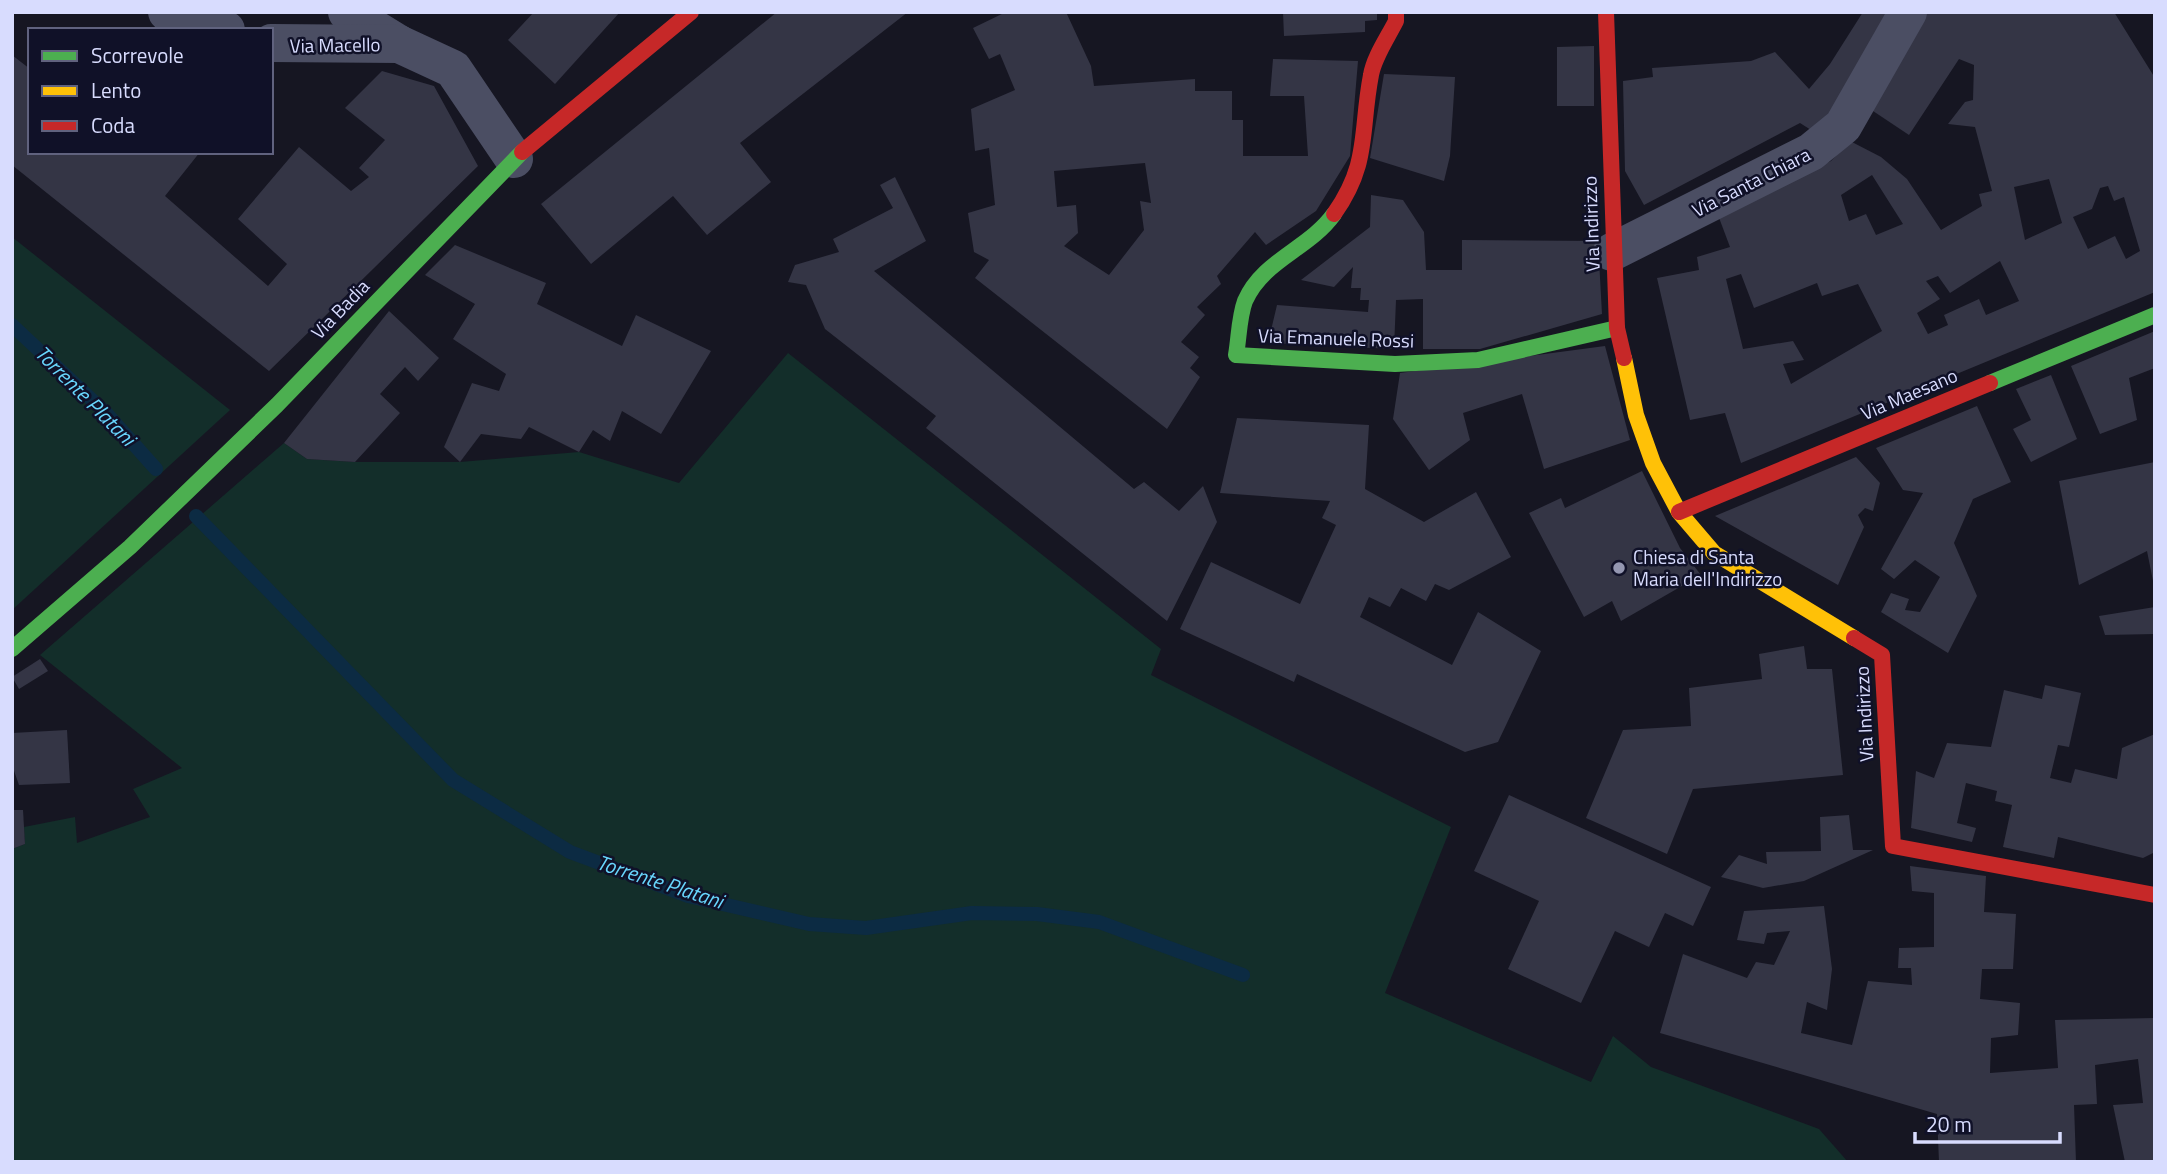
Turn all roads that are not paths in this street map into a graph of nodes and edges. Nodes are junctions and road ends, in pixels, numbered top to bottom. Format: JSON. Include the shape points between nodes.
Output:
{"nodes":[{"id":1,"x":166,"y":12,"type":"edge"},
{"id":2,"x":347,"y":12,"type":"edge"},
{"id":3,"x":691,"y":12,"type":"edge"},
{"id":4,"x":1395,"y":12,"type":"edge"},
{"id":5,"x":1606,"y":12,"type":"edge"},
{"id":6,"x":1909,"y":12,"type":"edge"},
{"id":7,"x":219,"y":28,"type":"edge"},
{"id":8,"x":273,"y":43,"type":"edge"},
{"id":9,"x":399,"y":44,"type":"junction"},
{"id":10,"x":514,"y":159,"type":"junction"},
{"id":11,"x":1612,"y":252,"type":"junction"},
{"id":12,"x":2155,"y":315,"type":"edge"},
{"id":13,"x":1617,"y":328,"type":"junction"},
{"id":14,"x":1679,"y":512,"type":"junction"},
{"id":15,"x":18,"y":645,"type":"edge"},
{"id":16,"x":2155,"y":895,"type":"edge"}],
"edges":[{"from":1,"to":7,"type":"street"},
{"from":2,"to":9,"type":"street"},
{"from":3,"to":10,"type":"street","name":"Via Badia"},
{"from":4,"to":13,"type":"street","name":"Via Emanuele Rossi","via":[[1396,21],[1371,72],[1362,160],[1351,190],[1324,228],[1263,273],[1245,302],[1236,355],[1395,364],[1478,360]]},
{"from":5,"to":11,"type":"street","name":"Via Indirizzo"},
{"from":6,"to":11,"type":"street","name":"Via Santa Chiara","via":[[1843,126],[1811,152]]},
{"from":8,"to":9,"type":"street","name":"Via Macello"},
{"from":9,"to":10,"type":"street","name":"Via Macello","via":[[453,69]]},
{"from":10,"to":15,"type":"street","name":"Via Badia","via":[[277,405],[130,547]]},
{"from":11,"to":13,"type":"street","name":"Via Indirizzo"},
{"from":12,"to":14,"type":"street","name":"Via Maesano"},
{"from":13,"to":14,"type":"street","name":"Via Indirizzo","via":[[1648,451]]},
{"from":14,"to":16,"type":"street","name":"Via Indirizzo","via":[[1714,553],[1882,655],[1893,846]]}]}
